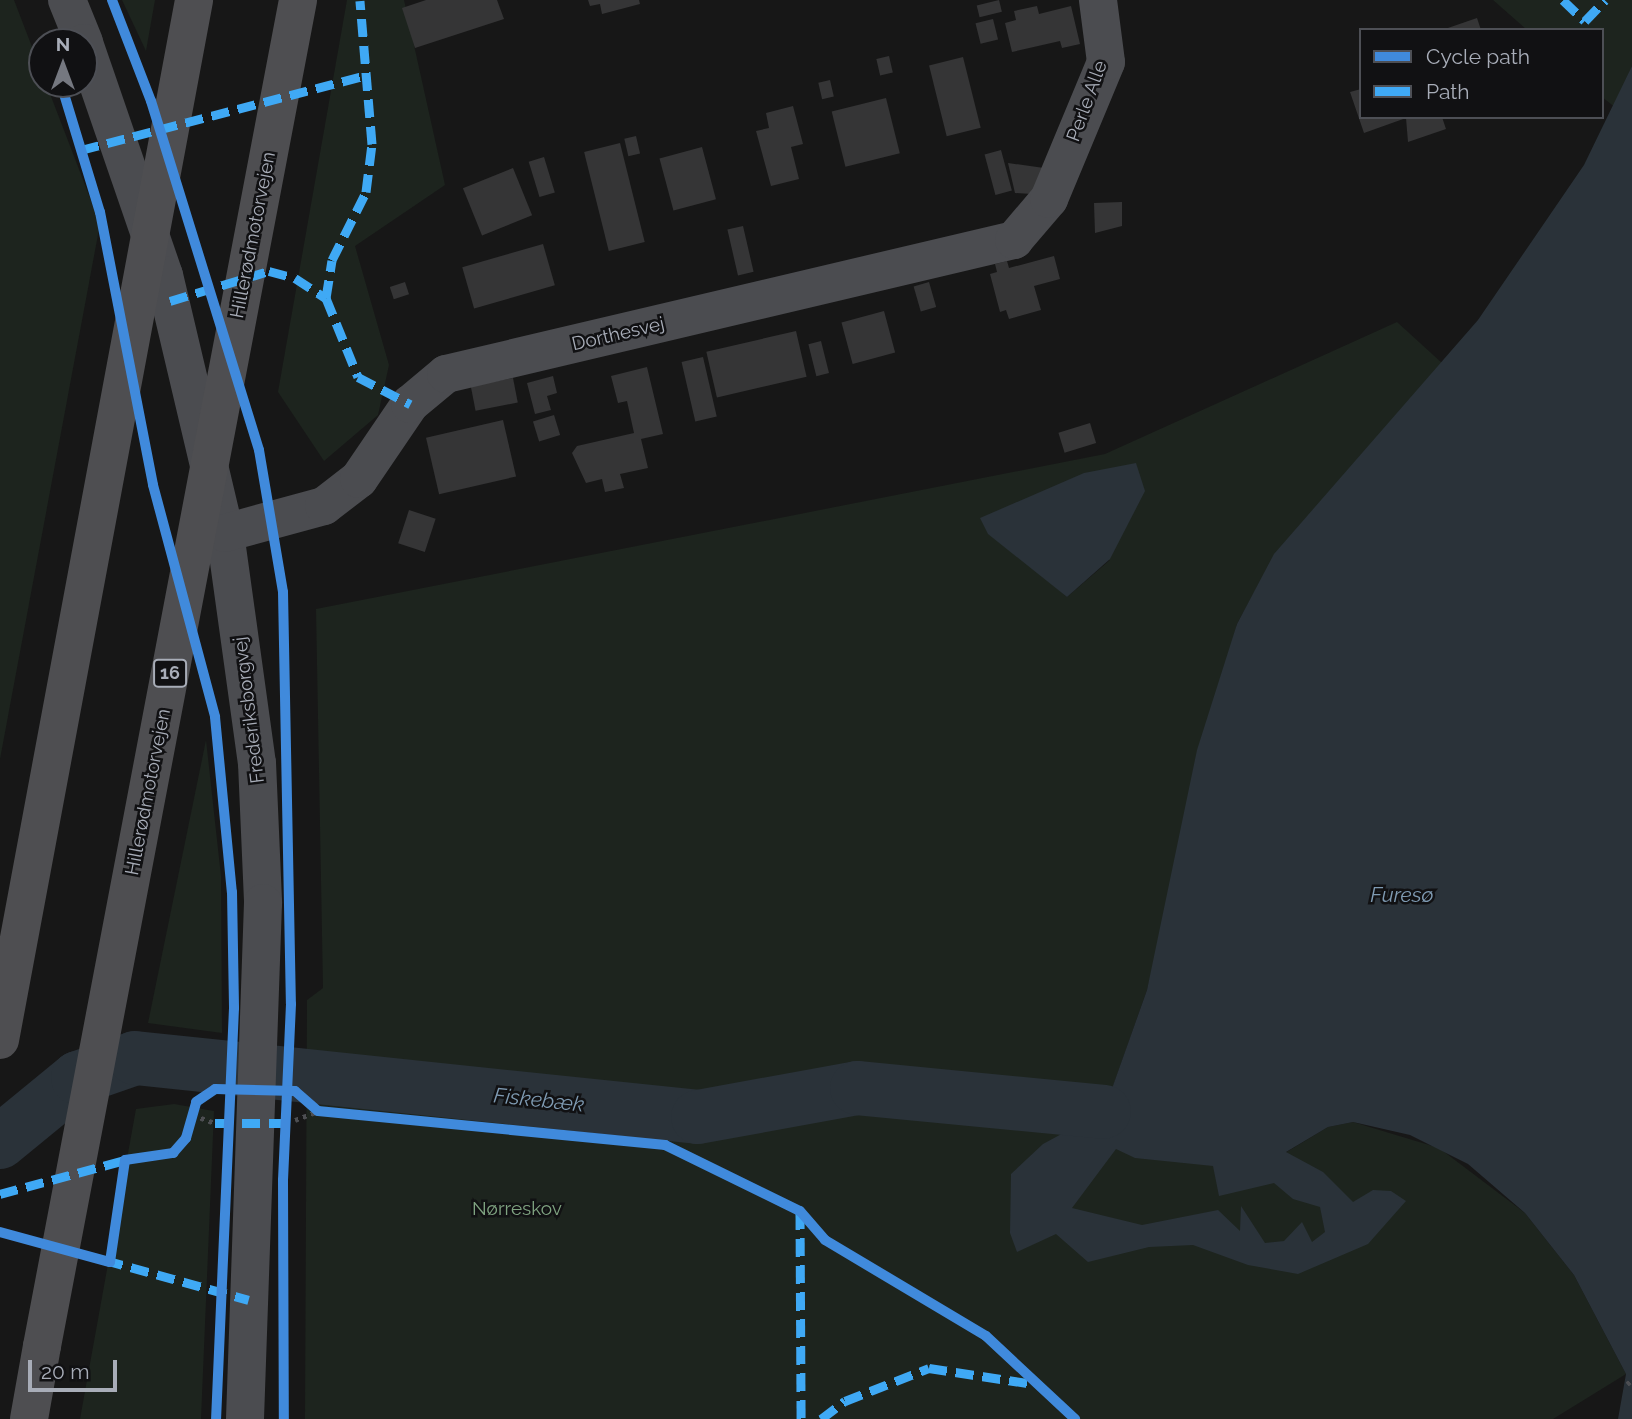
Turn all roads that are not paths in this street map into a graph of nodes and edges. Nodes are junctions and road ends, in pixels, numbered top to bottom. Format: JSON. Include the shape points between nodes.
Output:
{"nodes":[{"id":1,"x":68,"y":0,"type":"edge"},
{"id":2,"x":194,"y":0,"type":"edge"},
{"id":3,"x":298,"y":0,"type":"edge"},
{"id":4,"x":1098,"y":0,"type":"edge"},
{"id":5,"x":79,"y":28,"type":"edge"},
{"id":6,"x":98,"y":83,"type":"edge"},
{"id":7,"x":1049,"y":199,"type":"joint"},
{"id":8,"x":225,"y":533,"type":"junction"},
{"id":9,"x":0,"y":1040,"type":"edge"},
{"id":10,"x":246,"y":1412,"type":"edge"},
{"id":11,"x":29,"y":1419,"type":"edge"}],
"edges":[{"from":1,"to":5,"type":"street","name":"Frederiksborgvej"},
{"from":2,"to":9,"type":"highway","bridge":true},
{"from":3,"to":11,"type":"highway","name":"Hillerødmotorvejen","number":"16","bridge":true},
{"from":4,"to":7,"type":"street","name":"Perle Alle","via":[[1106,62]]},
{"from":6,"to":8,"type":"street","name":"Frederiksborgvej","via":[[164,275]]},
{"from":7,"to":8,"type":"street","name":"Dorthesvej","via":[[1014,240],[446,374],[410,404],[359,480],[324,506]]},
{"from":8,"to":10,"type":"street","name":"Frederiksborgvej","via":[[261,825],[259,1043],[282,1120]]}]}
